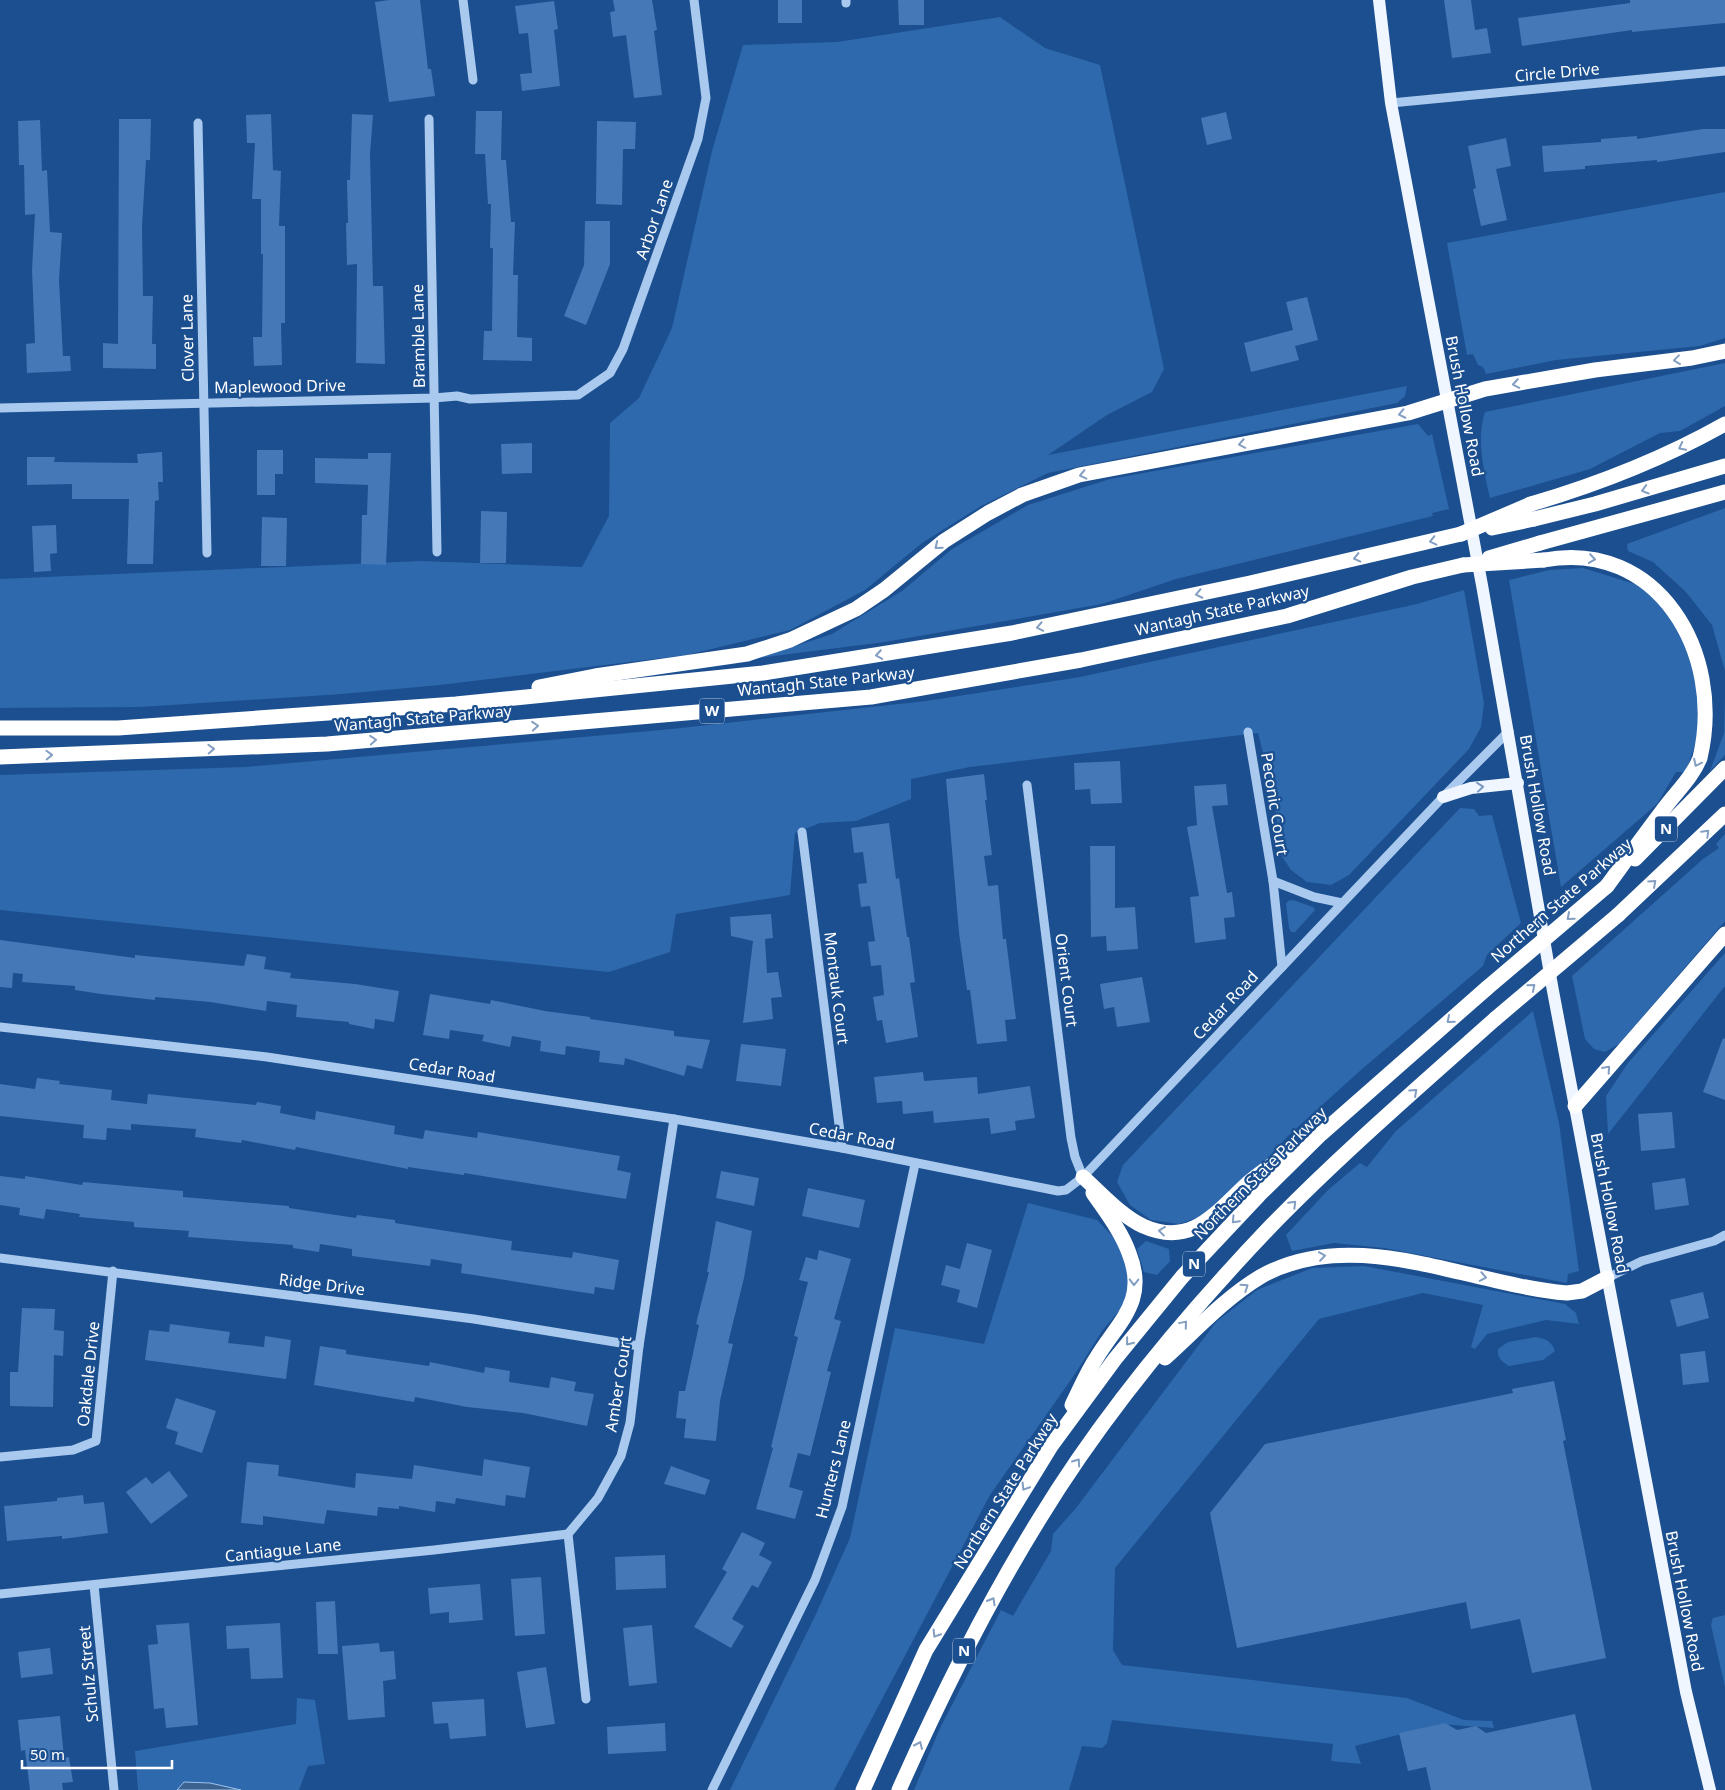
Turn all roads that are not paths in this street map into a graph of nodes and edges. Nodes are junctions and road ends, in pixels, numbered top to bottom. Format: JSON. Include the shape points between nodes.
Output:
{"nodes":[{"id":1,"x":463,"y":0,"type":"edge"},
{"id":2,"x":694,"y":0,"type":"edge"},
{"id":3,"x":1379,"y":0,"type":"edge"},
{"id":4,"x":1725,"y":70,"type":"edge"},
{"id":5,"x":474,"y":80,"type":"dead end"},
{"id":6,"x":1392,"y":103,"type":"junction"},
{"id":7,"x":429,"y":119,"type":"dead end"},
{"id":8,"x":198,"y":123,"type":"dead end"},
{"id":9,"x":1725,"y":351,"type":"edge"},
{"id":10,"x":560,"y":396,"type":"joint"},
{"id":11,"x":434,"y":398,"type":"junction"},
{"id":12,"x":1448,"y":399,"type":"junction"},
{"id":13,"x":204,"y":403,"type":"junction"},
{"id":14,"x":0,"y":408,"type":"edge"},
{"id":15,"x":1725,"y":424,"type":"edge"},
{"id":16,"x":1725,"y":466,"type":"edge"},
{"id":17,"x":1725,"y":492,"type":"edge"},
{"id":18,"x":1461,"y":534,"type":"junction"},
{"id":19,"x":437,"y":552,"type":"dead end"},
{"id":20,"x":207,"y":553,"type":"dead end"},
{"id":21,"x":1463,"y":566,"type":"junction"},
{"id":22,"x":456,"y":704,"type":"junction"},
{"id":23,"x":0,"y":728,"type":"edge"},
{"id":24,"x":1248,"y":732,"type":"dead end"},
{"id":25,"x":1509,"y":732,"type":"junction"},
{"id":26,"x":0,"y":757,"type":"edge"},
{"id":27,"x":1725,"y":768,"type":"edge"},
{"id":28,"x":1518,"y":784,"type":"junction"},
{"id":29,"x":1027,"y":785,"type":"dead end"},
{"id":30,"x":1442,"y":797,"type":"junction"},
{"id":31,"x":1725,"y":814,"type":"edge"},
{"id":32,"x":802,"y":832,"type":"dead end"},
{"id":33,"x":1273,"y":881,"type":"junction"},
{"id":34,"x":1607,"y":886,"type":"junction"},
{"id":35,"x":1342,"y":903,"type":"junction"},
{"id":36,"x":1725,"y":934,"type":"edge"},
{"id":37,"x":1282,"y":967,"type":"junction"},
{"id":38,"x":0,"y":1027,"type":"edge"},
{"id":39,"x":1358,"y":1101,"type":"junction"},
{"id":40,"x":1576,"y":1106,"type":"junction"},
{"id":41,"x":674,"y":1119,"type":"junction"},
{"id":42,"x":842,"y":1148,"type":"junction"},
{"id":43,"x":915,"y":1164,"type":"junction"},
{"id":44,"x":1083,"y":1177,"type":"junction"},
{"id":45,"x":1725,"y":1235,"type":"edge"},
{"id":46,"x":0,"y":1258,"type":"edge"},
{"id":47,"x":113,"y":1271,"type":"junction"},
{"id":48,"x":1607,"y":1278,"type":"junction"},
{"id":49,"x":639,"y":1346,"type":"junction"},
{"id":50,"x":1130,"y":1388,"type":"junction"},
{"id":51,"x":1051,"y":1446,"type":"junction"},
{"id":52,"x":0,"y":1457,"type":"edge"},
{"id":53,"x":568,"y":1534,"type":"junction"},
{"id":54,"x":94,"y":1584,"type":"junction"},
{"id":55,"x":0,"y":1594,"type":"edge"},
{"id":56,"x":586,"y":1699,"type":"dead end"},
{"id":57,"x":114,"y":1790,"type":"edge"},
{"id":58,"x":712,"y":1790,"type":"edge"},
{"id":59,"x":863,"y":1790,"type":"edge"},
{"id":60,"x":899,"y":1790,"type":"edge"},
{"id":61,"x":1710,"y":1790,"type":"edge"}],
"edges":[{"from":1,"to":5,"type":"street"},
{"from":2,"to":10,"type":"street","name":"Arbor Lane","via":[[706,98],[698,139],[624,349],[610,373],[578,395]]},
{"from":3,"to":6,"type":"main road","name":"Brush Hollow Road"},
{"from":4,"to":6,"type":"street","name":"Circle Drive"},
{"from":6,"to":12,"type":"main road","name":"Brush Hollow Road"},
{"from":7,"to":11,"type":"street","name":"Bramble Lane"},
{"from":8,"to":13,"type":"street","name":"Clover Lane"},
{"from":9,"to":12,"type":"highway","one_way":true,"via":[[1485,389]]},
{"from":10,"to":11,"type":"street","name":"Maplewood Drive"},
{"from":11,"to":13,"type":"street","name":"Maplewood Drive"},
{"from":11,"to":19,"type":"street","name":"Bramble Lane"},
{"from":12,"to":22,"type":"highway","one_way":true,"via":[[1408,413],[1079,475],[1022,495],[944,541],[856,609],[790,640],[747,654],[595,676]]},
{"from":12,"to":25,"type":"main road","name":"Brush Hollow Road"},
{"from":13,"to":14,"type":"street","name":"Maplewood Drive"},
{"from":13,"to":20,"type":"street","name":"Clover Lane"},
{"from":15,"to":18,"type":"highway","one_way":true,"bridge":true,"via":[[1624,473],[1531,504]]},
{"from":16,"to":18,"type":"highway","one_way":true,"bridge":true,"via":[[1595,504]]},
{"from":17,"to":21,"type":"highway","bridge":true},
{"from":18,"to":22,"type":"highway","name":"Wantagh State Parkway","number":"W","one_way":true,"via":[[1140,607],[900,652],[695,681]]},
{"from":26,"to":21,"type":"highway","name":"Wantagh State Parkway","number":"W","one_way":true,"via":[[327,744],[871,697],[1081,660],[1278,618],[1412,577]]},
{"from":21,"to":34,"type":"highway","one_way":true,"bridge":true,"via":[[1573,557],[1604,561],[1637,573],[1652,583],[1684,614],[1699,640],[1710,670],[1713,701],[1700,759]]},
{"from":22,"to":23,"type":"highway","name":"Wantagh State Parkway","number":"W","via":[[118,728]]},
{"from":24,"to":33,"type":"street","name":"Peconic Court"},
{"from":25,"to":28,"type":"main road","name":"Brush Hollow Road"},
{"from":25,"to":30,"type":"street","name":"Cedar Road"},
{"from":27,"to":34,"type":"highway","name":"Northern State Parkway","number":"N"},
{"from":30,"to":28,"type":"main road","one_way":true,"via":[[1471,788]]},
{"from":28,"to":40,"type":"main road","name":"Brush Hollow Road"},
{"from":29,"to":44,"type":"street","name":"Orient Court","via":[[1072,1138]]},
{"from":30,"to":35,"type":"street","name":"Cedar Road"},
{"from":50,"to":31,"type":"highway","number":"N","one_way":true,"bridge":true,"via":[[1270,1227],[1341,1158],[1495,1019],[1618,915]]},
{"from":32,"to":42,"type":"street","name":"Montauk Court"},
{"from":33,"to":35,"type":"street","name":"Peconic Court"},
{"from":33,"to":37,"type":"street","name":"Peconic Court"},
{"from":34,"to":39,"type":"highway","name":"Northern State Parkway","number":"N","one_way":true,"bridge":true},
{"from":35,"to":37,"type":"street","name":"Cedar Road"},
{"from":40,"to":36,"type":"highway","one_way":true},
{"from":37,"to":44,"type":"street","name":"Cedar Road"},
{"from":38,"to":41,"type":"street","name":"Cedar Road","via":[[267,1057]]},
{"from":39,"to":44,"type":"highway","one_way":true,"via":[[1248,1183],[1217,1214],[1193,1228],[1168,1232],[1142,1225]]},
{"from":39,"to":51,"type":"highway","name":"Northern State Parkway","number":"N","one_way":true,"via":[[1289,1165],[1182,1277],[1115,1359]]},
{"from":40,"to":48,"type":"main road","name":"Brush Hollow Road"},
{"from":41,"to":42,"type":"street","name":"Cedar Road"},
{"from":41,"to":49,"type":"street","name":"Amber Court"},
{"from":42,"to":43,"type":"street","name":"Cedar Road"},
{"from":43,"to":44,"type":"street","name":"Cedar Road","via":[[1053,1191],[1066,1190]]},
{"from":43,"to":58,"type":"street","name":"Hunters Lane","via":[[842,1507],[815,1580]]},
{"from":44,"to":51,"type":"highway","one_way":true,"via":[[1129,1252],[1134,1272],[1134,1293],[1124,1321],[1097,1356]]},
{"from":45,"to":48,"type":"street","via":[[1642,1261]]},
{"from":46,"to":47,"type":"street","name":"Ridge Drive"},
{"from":47,"to":49,"type":"street","name":"Ridge Drive","via":[[474,1319]]},
{"from":47,"to":52,"type":"street","name":"Oakdale Drive","via":[[96,1441],[73,1450]]},
{"from":50,"to":48,"type":"highway","one_way":true,"via":[[1244,1287],[1276,1269],[1307,1258],[1339,1254],[1372,1256],[1567,1294],[1582,1291]]},
{"from":48,"to":61,"type":"main road","name":"Brush Hollow Road","via":[[1686,1692]]},
{"from":49,"to":53,"type":"street","name":"Amber Court","via":[[630,1423],[621,1456],[598,1498]]},
{"from":60,"to":50,"type":"highway","number":"N","one_way":true,"via":[[966,1646],[1040,1517]]},
{"from":51,"to":59,"type":"highway","name":"Northern State Parkway","number":"N","one_way":true,"via":[[926,1650]]},
{"from":53,"to":54,"type":"street","name":"Cantiague Lane"},
{"from":53,"to":56,"type":"street"},
{"from":54,"to":55,"type":"street","name":"Cantiague Lane"},
{"from":54,"to":57,"type":"street","name":"Schulz Street"}]}
